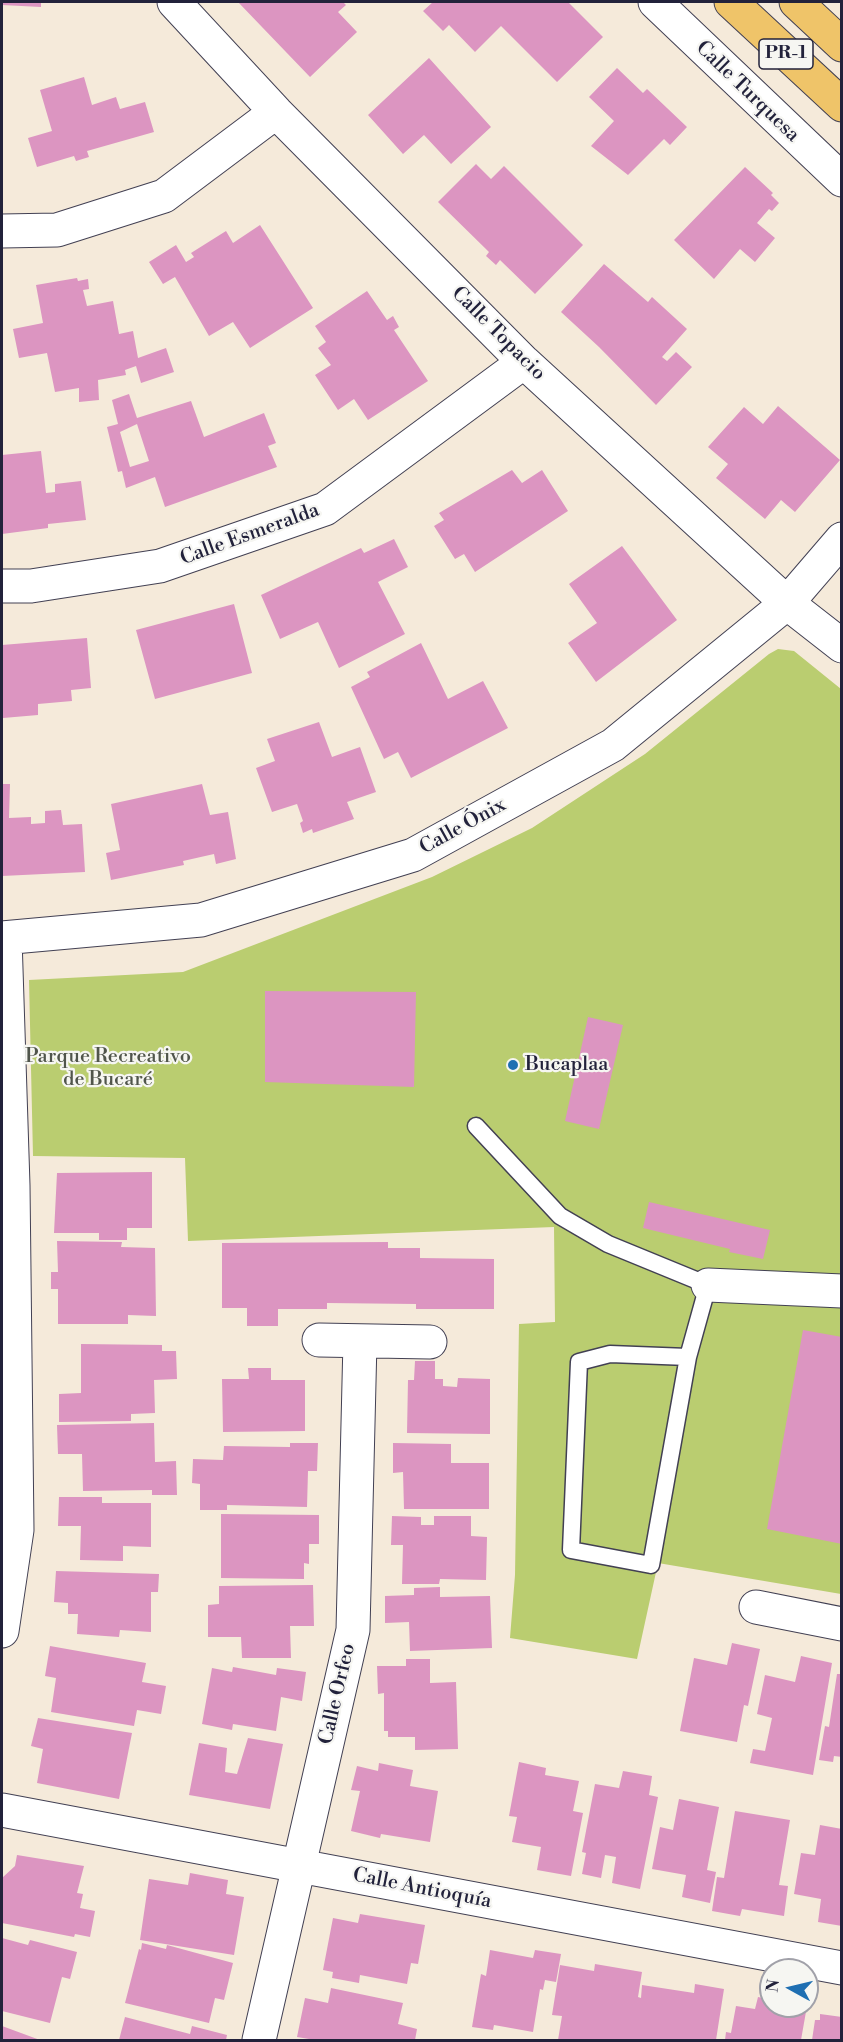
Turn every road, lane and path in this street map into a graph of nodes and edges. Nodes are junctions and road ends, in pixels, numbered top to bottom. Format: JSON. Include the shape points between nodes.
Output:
{"nodes":[{"id":1,"x":174,"y":2,"type":"edge"},
{"id":2,"x":655,"y":2,"type":"edge"},
{"id":3,"x":731,"y":2,"type":"edge"},
{"id":4,"x":796,"y":2,"type":"edge"},
{"id":5,"x":842,"y":45,"type":"edge"},
{"id":6,"x":842,"y":105,"type":"edge"},
{"id":7,"x":276,"y":112,"type":"junction"},
{"id":8,"x":842,"y":180,"type":"edge"},
{"id":9,"x":2,"y":231,"type":"edge"},
{"id":10,"x":524,"y":362,"type":"junction"},
{"id":11,"x":842,"y":539,"type":"edge"},
{"id":12,"x":2,"y":586,"type":"edge"},
{"id":13,"x":787,"y":603,"type":"junction"},
{"id":14,"x":842,"y":646,"type":"edge"},
{"id":15,"x":3,"y":938,"type":"edge"},
{"id":16,"x":476,"y":1126,"type":"dead end"},
{"id":17,"x":7,"y":1185,"type":"edge"},
{"id":18,"x":708,"y":1284,"type":"junction"},
{"id":19,"x":842,"y":1291,"type":"edge"},
{"id":20,"x":319,"y":1340,"type":"dead end"},
{"id":21,"x":360,"y":1341,"type":"junction"},
{"id":22,"x":430,"y":1342,"type":"dead end"},
{"id":23,"x":688,"y":1357,"type":"junction"},
{"id":24,"x":9,"y":1530,"type":"edge"},
{"id":25,"x":756,"y":1607,"type":"dead end"},
{"id":26,"x":842,"y":1624,"type":"edge"},
{"id":27,"x":2,"y":1631,"type":"edge"},
{"id":28,"x":2,"y":1810,"type":"edge"},
{"id":29,"x":299,"y":1865,"type":"junction"},
{"id":30,"x":842,"y":1968,"type":"edge"},
{"id":31,"x":259,"y":2040,"type":"edge"}],
"edges":[{"from":1,"to":7,"type":"street","name":"Calle Topacio"},
{"from":2,"to":8,"type":"street","name":"Calle Turquesa"},
{"from":3,"to":6,"type":"highway","number":"PR-1"},
{"from":4,"to":5,"type":"highway","number":"PR-1"},
{"from":7,"to":9,"type":"street","via":[[164,196],[57,230]]},
{"from":7,"to":10,"type":"street","name":"Calle Topacio"},
{"from":10,"to":12,"type":"street","name":"Calle Esmeralda","via":[[325,509],[160,566],[31,586]]},
{"from":10,"to":13,"type":"street","name":"Calle Topacio"},
{"from":11,"to":13,"type":"street","name":"Calle Ónix"},
{"from":13,"to":14,"type":"street","name":"Calle Topacio"},
{"from":13,"to":15,"type":"street","name":"Calle Ónix","via":[[613,745],[413,855],[201,920]]},
{"from":15,"to":17,"type":"street"},
{"from":16,"to":18,"type":"lane","via":[[560,1216],[608,1244]]},
{"from":17,"to":24,"type":"street"},
{"from":18,"to":19,"type":"street"},
{"from":18,"to":23,"type":"lane"},
{"from":20,"to":21,"type":"street"},
{"from":21,"to":22,"type":"street"},
{"from":21,"to":29,"type":"street","name":"Calle Orfeo","via":[[353,1630]]},
{"from":23,"to":23,"type":"lane","via":[[610,1354],[579,1362],[571,1550],[651,1565]]},
{"from":24,"to":27,"type":"street"},
{"from":25,"to":26,"type":"street"},
{"from":28,"to":29,"type":"street","name":"Calle Antioquía"},
{"from":29,"to":30,"type":"street","name":"Calle Antioquía"},
{"from":29,"to":31,"type":"street","name":"Calle Orfeo"}]}
